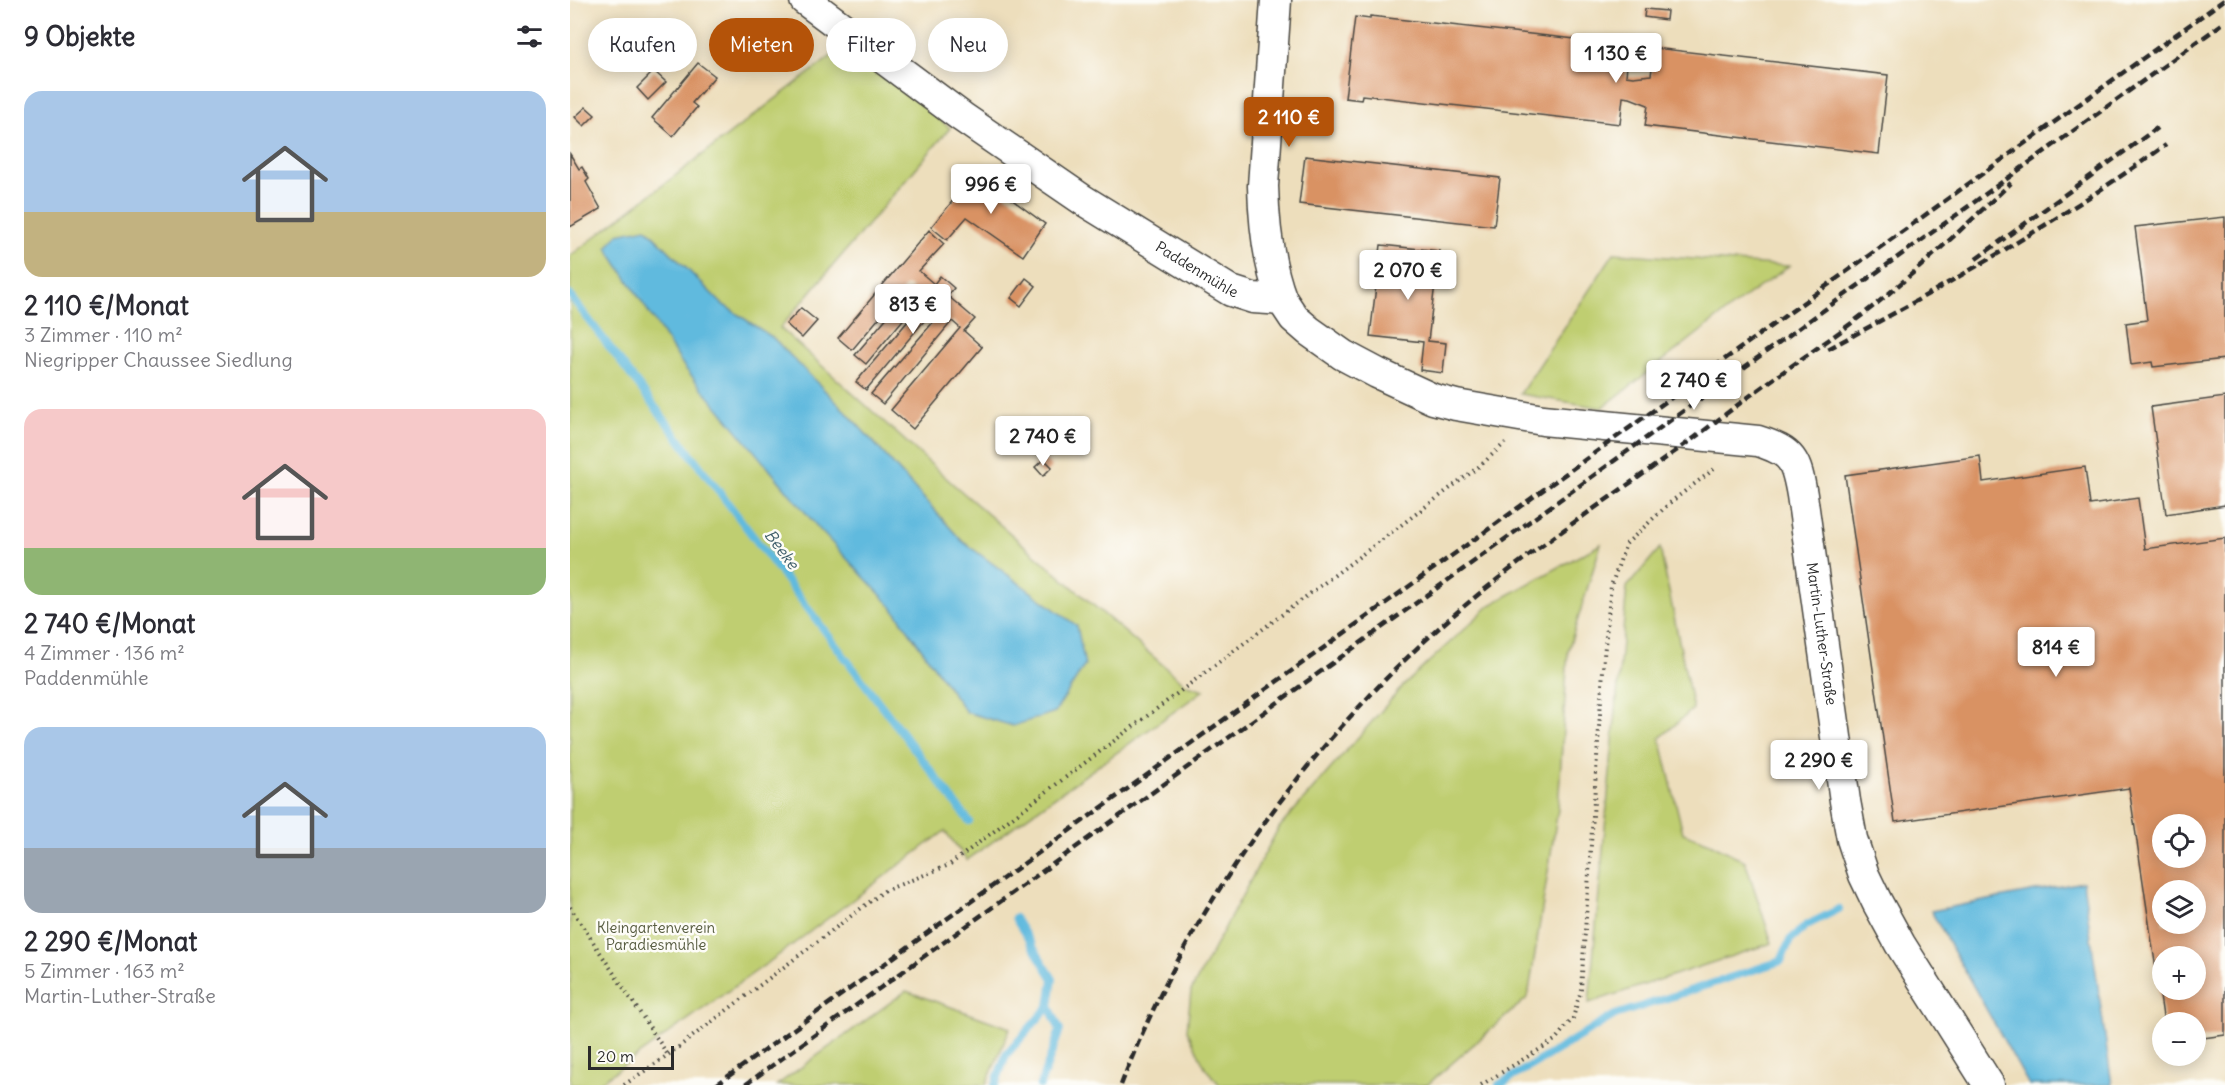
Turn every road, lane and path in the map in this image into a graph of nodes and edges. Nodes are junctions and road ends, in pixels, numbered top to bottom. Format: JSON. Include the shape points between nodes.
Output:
{"nodes":[{"id":1,"x":805,"y":0,"type":"edge"},
{"id":2,"x":1276,"y":0,"type":"edge"},
{"id":3,"x":1282,"y":300,"type":"junction"},
{"id":4,"x":1520,"y":416,"type":"junction"},
{"id":5,"x":1752,"y":441,"type":"junction"},
{"id":6,"x":570,"y":907,"type":"edge"},
{"id":7,"x":668,"y":1055,"type":"junction"},
{"id":8,"x":624,"y":1085,"type":"edge"},
{"id":9,"x":1481,"y":1085,"type":"edge"},
{"id":10,"x":1989,"y":1085,"type":"edge"}],
"edges":[{"from":1,"to":3,"type":"street","name":"Paddenmühle","via":[[962,117],[1083,200],[1231,291],[1253,298]]},
{"from":2,"to":3,"type":"street","via":[[1263,186],[1271,265]]},
{"from":3,"to":4,"type":"street","via":[[1309,331],[1377,373],[1433,399]]},
{"from":4,"to":5,"type":"street","name":"Martin-Luther-Straße"},
{"from":4,"to":7,"type":"path","via":[[1509,439],[1481,465],[949,865],[884,891]]},
{"from":5,"to":9,"type":"path","via":[[1672,501],[1626,544],[1611,586],[1581,989],[1573,1018],[1555,1040]]},
{"from":5,"to":10,"type":"street","name":"Martin-Luther-Straße","via":[[1788,454],[1798,473],[1845,801],[1864,875],[1900,944]]},
{"from":6,"to":7,"type":"path"},
{"from":7,"to":8,"type":"path"}]}
